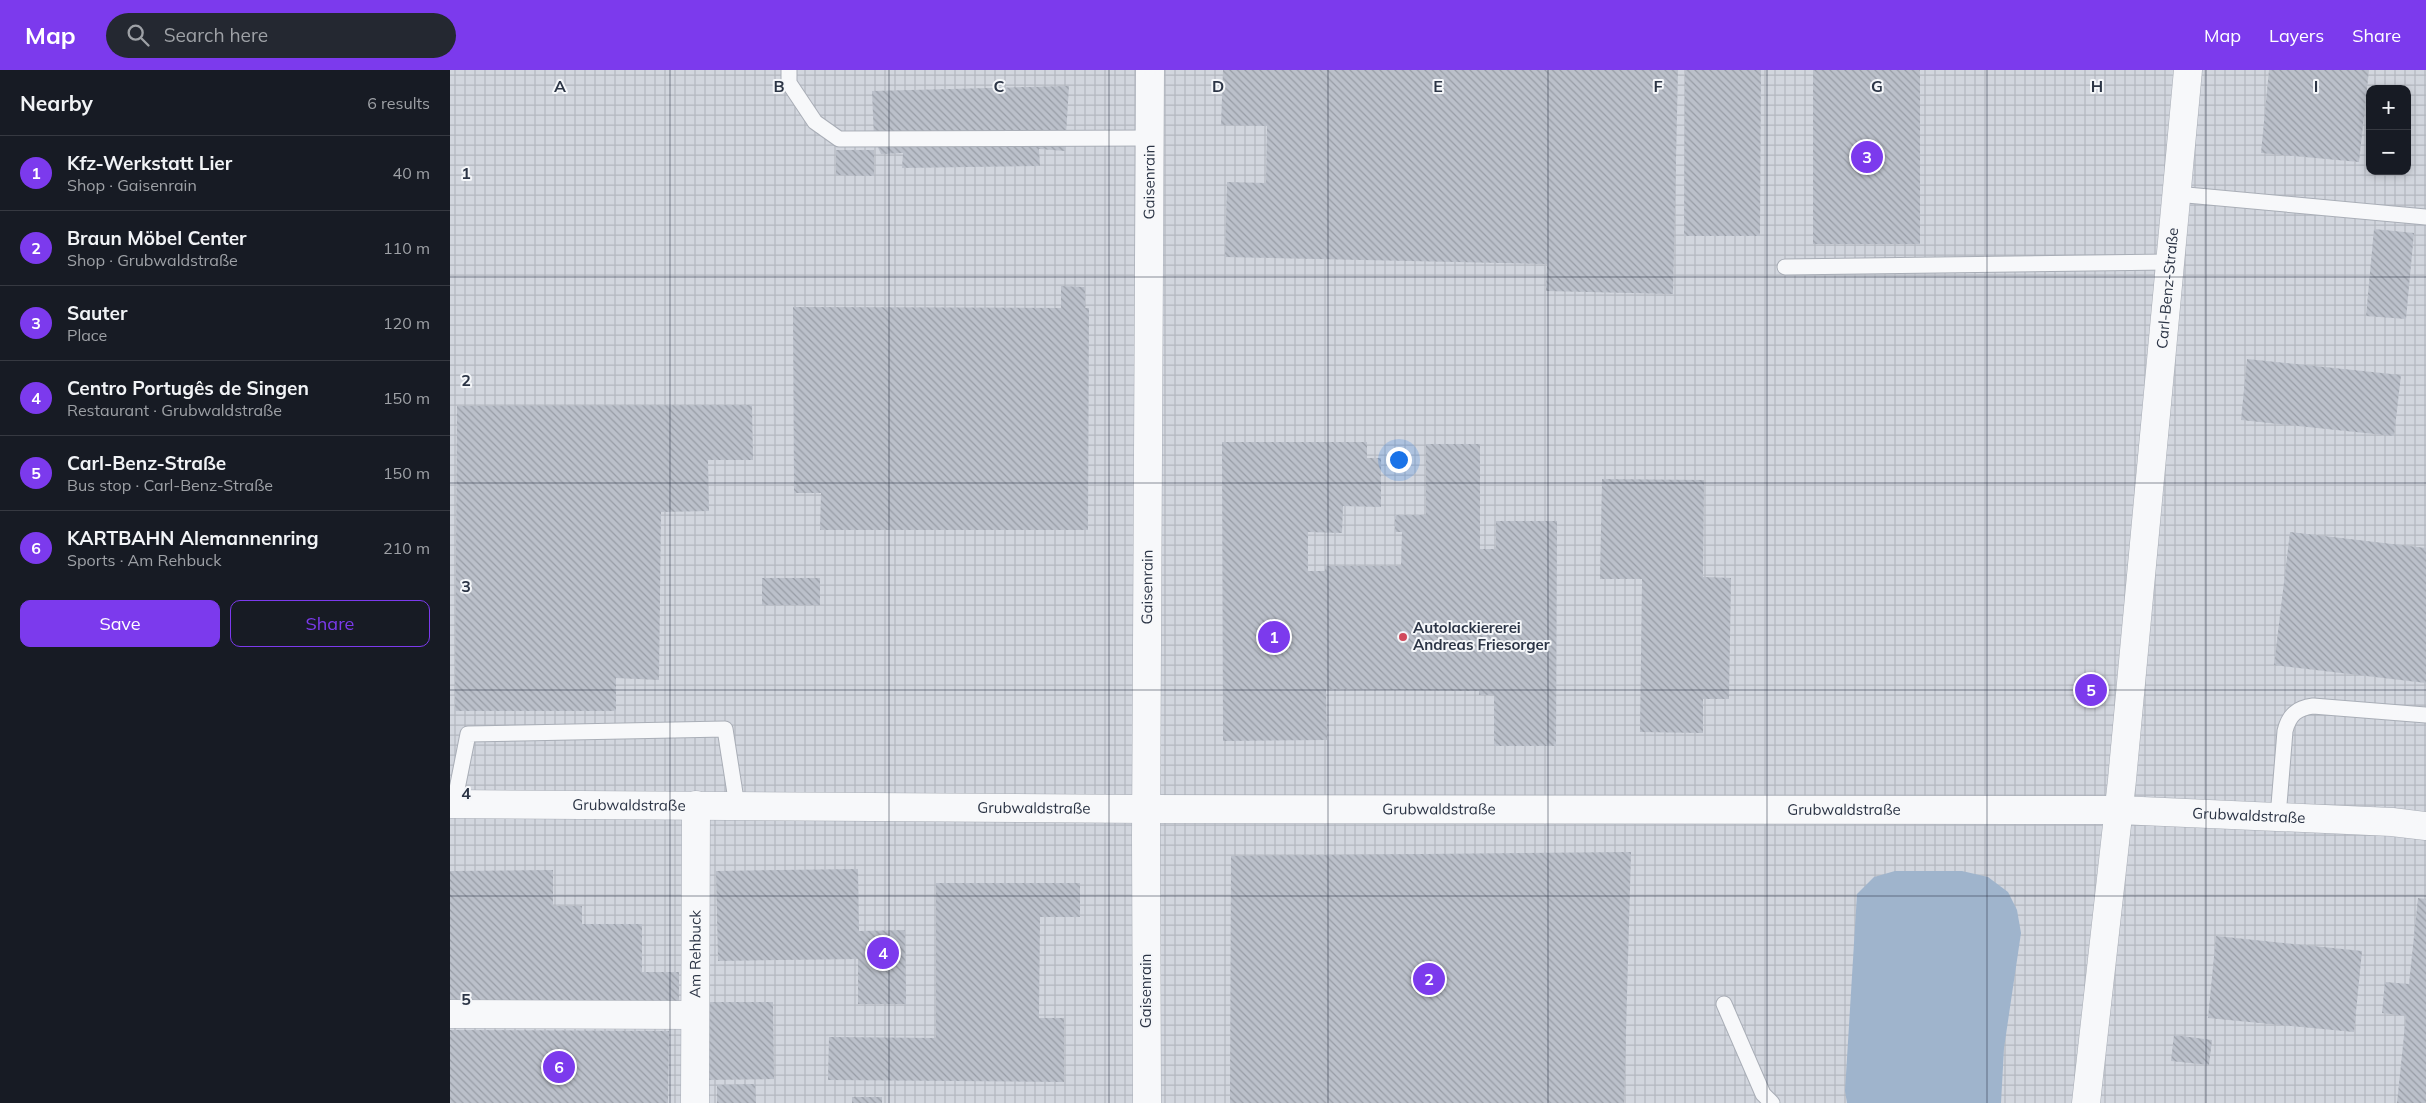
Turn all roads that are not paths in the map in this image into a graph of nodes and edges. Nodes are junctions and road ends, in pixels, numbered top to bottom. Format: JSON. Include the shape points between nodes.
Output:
{"nodes":[{"id":1,"x":789,"y":70,"type":"edge"},
{"id":2,"x":1150,"y":70,"type":"edge"},
{"id":3,"x":2188,"y":70,"type":"edge"},
{"id":4,"x":1150,"y":138,"type":"junction"},
{"id":5,"x":2176,"y":194,"type":"junction"},
{"id":6,"x":2426,"y":217,"type":"edge"},
{"id":7,"x":2169,"y":262,"type":"junction"},
{"id":8,"x":1785,"y":267,"type":"dead end"},
{"id":9,"x":2426,"y":715,"type":"edge"},
{"id":10,"x":452,"y":804,"type":"edge"},
{"id":11,"x":696,"y":805,"type":"junction"},
{"id":12,"x":737,"y":806,"type":"junction"},
{"id":13,"x":1146,"y":809,"type":"junction"},
{"id":14,"x":2119,"y":810,"type":"junction"},
{"id":15,"x":2278,"y":817,"type":"junction"},
{"id":16,"x":2426,"y":826,"type":"edge"},
{"id":17,"x":1724,"y":1004,"type":"dead end"},
{"id":18,"x":450,"y":1014,"type":"edge"},
{"id":19,"x":694,"y":1015,"type":"junction"},
{"id":20,"x":695,"y":1103,"type":"edge"},
{"id":21,"x":1147,"y":1103,"type":"edge"},
{"id":22,"x":1772,"y":1103,"type":"edge"},
{"id":23,"x":2086,"y":1103,"type":"edge"}],
"edges":[{"from":1,"to":4,"type":"lane","via":[[789,83],[815,122],[839,139]]},
{"from":2,"to":4,"type":"street","name":"Gaisenrain"},
{"from":3,"to":5,"type":"street","name":"Carl-Benz-Straße"},
{"from":4,"to":13,"type":"street","name":"Gaisenrain"},
{"from":5,"to":6,"type":"lane"},
{"from":5,"to":7,"type":"street","name":"Carl-Benz-Straße"},
{"from":7,"to":8,"type":"lane"},
{"from":7,"to":14,"type":"street","name":"Carl-Benz-Straße"},
{"from":9,"to":15,"type":"lane","via":[[2313,706],[2294,712],[2285,731]]},
{"from":10,"to":11,"type":"street","name":"Grubwaldstraße"},
{"from":10,"to":12,"type":"lane","via":[[468,734],[725,729]]},
{"from":11,"to":12,"type":"street","name":"Grubwaldstraße"},
{"from":11,"to":19,"type":"street","name":"Am Rehbuck"},
{"from":12,"to":13,"type":"street","name":"Grubwaldstraße"},
{"from":13,"to":14,"type":"street","name":"Grubwaldstraße"},
{"from":13,"to":21,"type":"street","name":"Gaisenrain"},
{"from":14,"to":15,"type":"street","name":"Grubwaldstraße"},
{"from":14,"to":23,"type":"street","name":"Carl-Benz-Straße"},
{"from":15,"to":16,"type":"street","name":"Grubwaldstraße"},
{"from":17,"to":22,"type":"lane","via":[[1763,1094]]},
{"from":18,"to":19,"type":"street"},
{"from":19,"to":20,"type":"street","name":"Am Rehbuck"}]}
